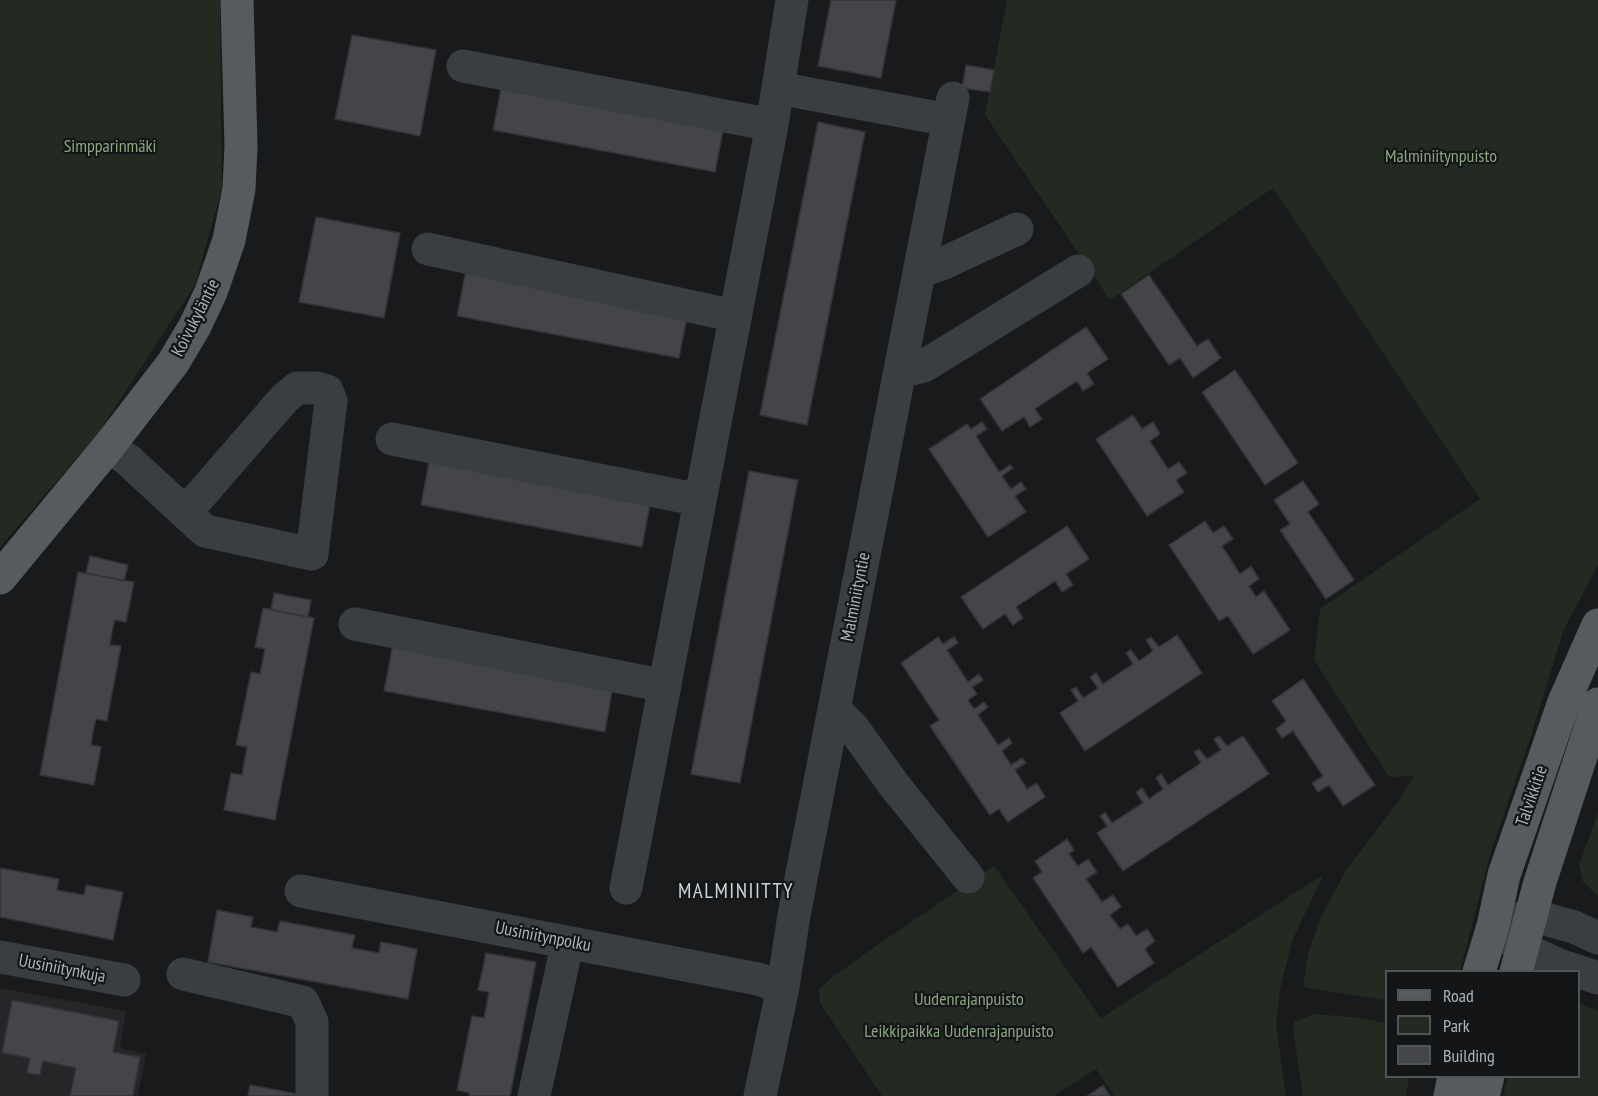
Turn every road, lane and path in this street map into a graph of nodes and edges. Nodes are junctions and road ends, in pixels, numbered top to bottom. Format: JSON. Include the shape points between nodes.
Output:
{"nodes":[{"id":1,"x":237,"y":0,"type":"edge"},
{"id":2,"x":792,"y":0,"type":"edge"},
{"id":3,"x":463,"y":66,"type":"dead end"},
{"id":4,"x":778,"y":88,"type":"junction"},
{"id":5,"x":772,"y":124,"type":"junction"},
{"id":6,"x":1017,"y":229,"type":"dead end"},
{"id":7,"x":428,"y":249,"type":"dead end"},
{"id":8,"x":920,"y":271,"type":"junction"},
{"id":9,"x":1078,"y":271,"type":"dead end"},
{"id":10,"x":735,"y":316,"type":"junction"},
{"id":11,"x":900,"y":372,"type":"junction"},
{"id":12,"x":392,"y":439,"type":"dead end"},
{"id":13,"x":109,"y":446,"type":"junction"},
{"id":14,"x":700,"y":500,"type":"junction"},
{"id":15,"x":186,"y":512,"type":"junction"},
{"id":16,"x":0,"y":578,"type":"edge"},
{"id":17,"x":355,"y":624,"type":"dead end"},
{"id":18,"x":1598,"y":625,"type":"edge"},
{"id":19,"x":665,"y":686,"type":"junction"},
{"id":20,"x":1598,"y":704,"type":"edge"},
{"id":21,"x":834,"y":709,"type":"junction"},
{"id":22,"x":968,"y":877,"type":"dead end"},
{"id":23,"x":626,"y":888,"type":"dead end"},
{"id":24,"x":301,"y":891,"type":"dead end"},
{"id":25,"x":1531,"y":915,"type":"junction"},
{"id":26,"x":1492,"y":926,"type":"junction"},
{"id":27,"x":1598,"y":938,"type":"edge"},
{"id":28,"x":0,"y":957,"type":"edge"},
{"id":29,"x":564,"y":959,"type":"dead end"},
{"id":30,"x":1519,"y":960,"type":"edge"},
{"id":31,"x":1480,"y":970,"type":"edge"},
{"id":32,"x":1574,"y":970,"type":"edge"},
{"id":33,"x":1580,"y":972,"type":"edge"},
{"id":34,"x":183,"y":974,"type":"dead end"},
{"id":35,"x":1598,"y":978,"type":"edge"},
{"id":36,"x":124,"y":980,"type":"dead end"},
{"id":37,"x":783,"y":987,"type":"junction"},
{"id":38,"x":1454,"y":1078,"type":"edge"},
{"id":39,"x":1488,"y":1078,"type":"edge"},
{"id":40,"x":312,"y":1096,"type":"edge"},
{"id":41,"x":534,"y":1096,"type":"edge"},
{"id":42,"x":760,"y":1096,"type":"edge"},
{"id":43,"x":1450,"y":1096,"type":"edge"},
{"id":44,"x":1483,"y":1096,"type":"edge"}],
"edges":[{"from":1,"to":13,"type":"main road","name":"Koivukyläntie","via":[[241,146],[239,189],[229,240],[211,292],[173,363]]},
{"from":2,"to":4,"type":"street"},
{"from":3,"to":5,"type":"street"},
{"from":4,"to":5,"type":"street"},
{"from":4,"to":8,"type":"street","name":"Malminiityntie","via":[[951,109]]},
{"from":5,"to":10,"type":"street"},
{"from":6,"to":8,"type":"street"},
{"from":7,"to":10,"type":"street"},
{"from":8,"to":11,"type":"street","name":"Malminiityntie"},
{"from":9,"to":11,"type":"street","via":[[924,366]]},
{"from":10,"to":14,"type":"street"},
{"from":11,"to":21,"type":"street","name":"Malminiityntie"},
{"from":12,"to":14,"type":"street"},
{"from":13,"to":15,"type":"street"},
{"from":13,"to":16,"type":"main road","name":"Koivukyläntie"},
{"from":14,"to":19,"type":"street"},
{"from":15,"to":15,"type":"street","via":[[205,531],[312,554],[331,401],[327,391],[297,388],[284,399]]},
{"from":17,"to":19,"type":"street"},
{"from":18,"to":26,"type":"main road","name":"Talvikkitie","via":[[1564,702],[1504,875]]},
{"from":19,"to":23,"type":"street"},
{"from":20,"to":25,"type":"main road","name":"Talvikkitie"},
{"from":21,"to":22,"type":"street","via":[[853,728]]},
{"from":21,"to":37,"type":"street","name":"Malminiityntie"},
{"from":24,"to":37,"type":"street","name":"Uusiniitynpolku"},
{"from":25,"to":26,"type":"street"},
{"from":25,"to":27,"type":"street"},
{"from":25,"to":30,"type":"main road","name":"Talvikkitie"},
{"from":26,"to":30,"type":"street"},
{"from":26,"to":31,"type":"main road","name":"Talvikkitie"},
{"from":28,"to":36,"type":"street","name":"Uusiniitynkuja"},
{"from":29,"to":41,"type":"street"},
{"from":30,"to":32,"type":"street"},
{"from":33,"to":35,"type":"street"},
{"from":34,"to":40,"type":"street","via":[[303,1002],[312,1022]]},
{"from":37,"to":42,"type":"street","name":"Malminiityntie"},
{"from":38,"to":43,"type":"main road"},
{"from":39,"to":44,"type":"main road"}]}
